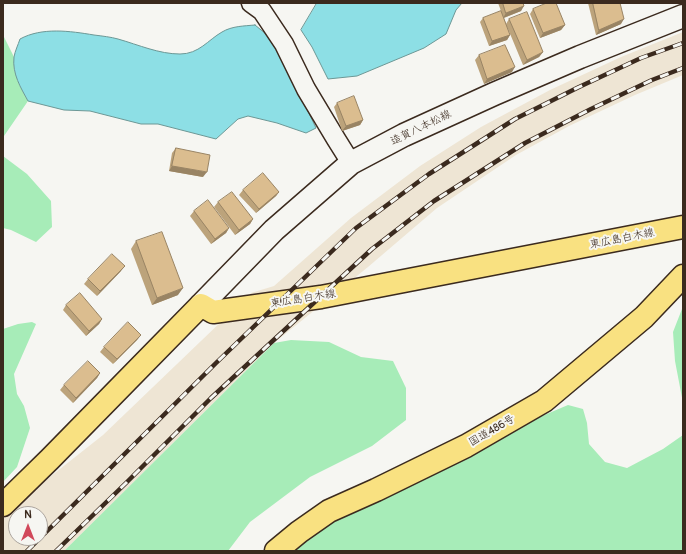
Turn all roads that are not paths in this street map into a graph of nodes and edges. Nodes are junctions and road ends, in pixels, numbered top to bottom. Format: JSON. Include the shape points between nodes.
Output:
{"nodes":[{"id":1,"x":251,"y":3,"type":"edge"},
{"id":2,"x":683,"y":16,"type":"edge"},
{"id":3,"x":351,"y":164,"type":"junction"},
{"id":4,"x":683,"y":227,"type":"edge"},
{"id":5,"x":683,"y":276,"type":"edge"},
{"id":6,"x":201,"y":305,"type":"junction"},
{"id":7,"x":3,"y":505,"type":"edge"},
{"id":8,"x":276,"y":551,"type":"edge"}],
"edges":[{"from":1,"to":3,"type":"street","via":[[262,11],[284,44],[306,88]]},
{"from":2,"to":3,"type":"main road","name":"造賀八本松線","via":[[494,94],[404,135]]},
{"from":3,"to":6,"type":"main road","name":"造賀八本松線","via":[[274,230]]},
{"from":4,"to":6,"type":"main road","name":"東広島白木線","via":[[321,297],[213,312]]},
{"from":5,"to":8,"type":"main road","name":"国道486号","via":[[644,317],[544,401],[466,446],[329,511]]},
{"from":6,"to":7,"type":"main road"}]}
